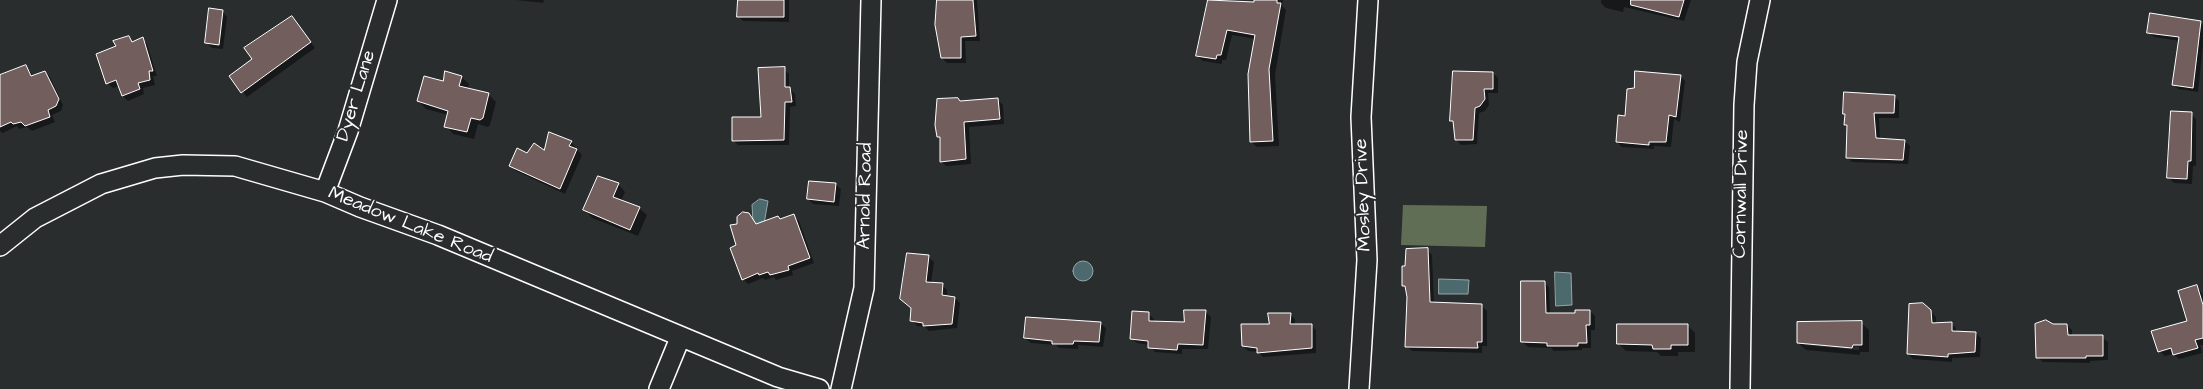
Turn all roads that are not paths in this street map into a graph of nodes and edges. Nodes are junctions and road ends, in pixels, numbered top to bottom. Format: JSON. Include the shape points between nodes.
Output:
{"nodes":[{"id":1,"x":387,"y":0,"type":"edge"},
{"id":2,"x":871,"y":0,"type":"edge"},
{"id":3,"x":1368,"y":0,"type":"edge"},
{"id":4,"x":1760,"y":0,"type":"edge"},
{"id":5,"x":325,"y":192,"type":"junction"},
{"id":6,"x":0,"y":246,"type":"edge"},
{"id":7,"x":680,"y":338,"type":"junction"},
{"id":8,"x":659,"y":389,"type":"edge"},
{"id":9,"x":819,"y":389,"type":"edge"},
{"id":10,"x":841,"y":389,"type":"edge"},
{"id":11,"x":1358,"y":389,"type":"edge"},
{"id":12,"x":1740,"y":389,"type":"edge"}],
"edges":[{"from":1,"to":5,"type":"street","name":"Dyer Lane","via":[[348,130]]},
{"from":2,"to":10,"type":"street","name":"Arnold Road","via":[[864,288]]},
{"from":3,"to":11,"type":"street","name":"Mosley Drive","via":[[1361,116],[1367,260]]},
{"from":4,"to":12,"type":"street","name":"Cornwall Drive","via":[[1747,62],[1744,104]]},
{"from":5,"to":6,"type":"street","name":"Meadow Lake Road","via":[[235,166],[155,168],[101,184],[35,218]]},
{"from":5,"to":7,"type":"street","name":"Meadow Lake Road","via":[[438,235]]},
{"from":7,"to":8,"type":"street"},
{"from":7,"to":9,"type":"street","name":"Meadow Lake Road","via":[[778,377]]}]}
